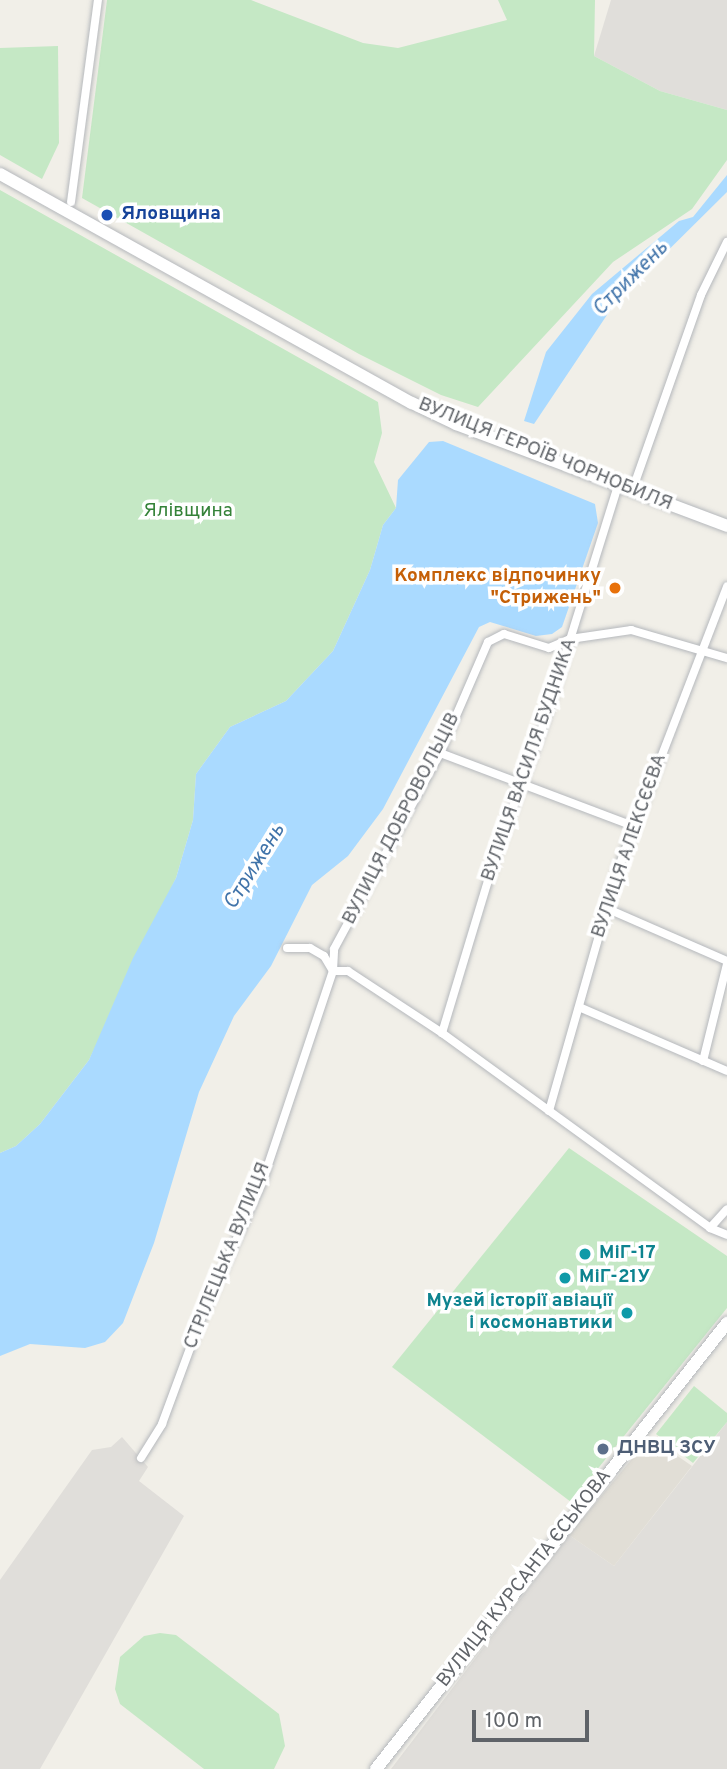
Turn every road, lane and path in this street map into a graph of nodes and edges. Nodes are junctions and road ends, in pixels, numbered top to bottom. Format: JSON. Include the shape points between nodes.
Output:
{"nodes":[{"id":1,"x":98,"y":0,"type":"edge"},
{"id":2,"x":0,"y":174,"type":"edge"},
{"id":3,"x":71,"y":202,"type":"dead end"},
{"id":4,"x":727,"y":242,"type":"edge"},
{"id":5,"x":618,"y":486,"type":"junction"},
{"id":6,"x":632,"y":491,"type":"junction"},
{"id":7,"x":727,"y":526,"type":"edge"},
{"id":8,"x":727,"y":586,"type":"edge"},
{"id":9,"x":570,"y":639,"type":"junction"},
{"id":10,"x":701,"y":651,"type":"junction"},
{"id":11,"x":727,"y":658,"type":"edge"},
{"id":12,"x":440,"y":753,"type":"junction"},
{"id":13,"x":522,"y":785,"type":"junction"},
{"id":14,"x":633,"y":826,"type":"junction"},
{"id":15,"x":608,"y":909,"type":"junction"},
{"id":16,"x":287,"y":948,"type":"dead end"},
{"id":17,"x":727,"y":963,"type":"edge"},
{"id":18,"x":333,"y":971,"type":"junction"},
{"id":19,"x":579,"y":1007,"type":"junction"},
{"id":20,"x":442,"y":1033,"type":"junction"},
{"id":21,"x":703,"y":1061,"type":"junction"},
{"id":22,"x":727,"y":1071,"type":"edge"},
{"id":23,"x":549,"y":1111,"type":"junction"},
{"id":24,"x":727,"y":1209,"type":"edge"},
{"id":25,"x":710,"y":1228,"type":"junction"},
{"id":26,"x":727,"y":1235,"type":"edge"},
{"id":27,"x":727,"y":1323,"type":"edge"},
{"id":28,"x":141,"y":1458,"type":"dead end"},
{"id":29,"x":376,"y":1769,"type":"edge"}],
"edges":[{"from":1,"to":3,"type":"street"},
{"from":2,"to":5,"type":"main road","name":"ВУЛИЦЯ ГЕРОЇВ ЧОРНОБИЛЯ","via":[[412,403]]},
{"from":4,"to":6,"type":"street","via":[[701,295]]},
{"from":5,"to":6,"type":"main road","name":"ВУЛИЦЯ ГЕРОЇВ ЧОРНОБИЛЯ"},
{"from":5,"to":9,"type":"street","name":"ВУЛИЦЯ ВАСИЛЯ БУДНИКА"},
{"from":6,"to":7,"type":"main road","name":"ВУЛИЦЯ ГЕРОЇВ ЧОРНОБИЛЯ"},
{"from":8,"to":10,"type":"street","name":"ВУЛИЦЯ АЛЕКСЄЄВА"},
{"from":9,"to":10,"type":"street","name":"ВУЛИЦЯ ДОБРОВОЛЬЦІВ","via":[[631,630]]},
{"from":9,"to":12,"type":"street","name":"ВУЛИЦЯ ДОБРОВОЛЬЦІВ","via":[[549,648],[503,634],[488,642]]},
{"from":9,"to":13,"type":"street","name":"ВУЛИЦЯ ВАСИЛЯ БУДНИКА"},
{"from":10,"to":11,"type":"street","name":"ВУЛИЦЯ ДОБРОВОЛЬЦІВ"},
{"from":10,"to":14,"type":"street","name":"ВУЛИЦЯ АЛЕКСЄЄВА"},
{"from":12,"to":13,"type":"street"},
{"from":12,"to":18,"type":"street","name":"ВУЛИЦЯ ДОБРОВОЛЬЦІВ","via":[[334,949]]},
{"from":13,"to":14,"type":"street"},
{"from":13,"to":20,"type":"street","name":"ВУЛИЦЯ ВАСИЛЯ БУДНИКА"},
{"from":14,"to":15,"type":"street","name":"ВУЛИЦЯ АЛЕКСЄЄВА"},
{"from":15,"to":17,"type":"street"},
{"from":15,"to":19,"type":"street","name":"ВУЛИЦЯ АЛЕКСЄЄВА"},
{"from":16,"to":18,"type":"street","via":[[310,948],[324,956]]},
{"from":17,"to":21,"type":"street"},
{"from":18,"to":20,"type":"street","via":[[348,971]]},
{"from":18,"to":28,"type":"street","name":"СТРІЛЕЦЬКА ВУЛИЦЯ","via":[[263,1180],[200,1321],[162,1424]]},
{"from":19,"to":21,"type":"street"},
{"from":19,"to":23,"type":"street","name":"ВУЛИЦЯ АЛЕКСЄЄВА"},
{"from":20,"to":23,"type":"street"},
{"from":21,"to":22,"type":"street"},
{"from":23,"to":25,"type":"street"},
{"from":24,"to":25,"type":"street"},
{"from":25,"to":26,"type":"street"},
{"from":27,"to":29,"type":"main road","name":"ВУЛИЦЯ КУРСАНТА ЄСЬКОВА"}]}
